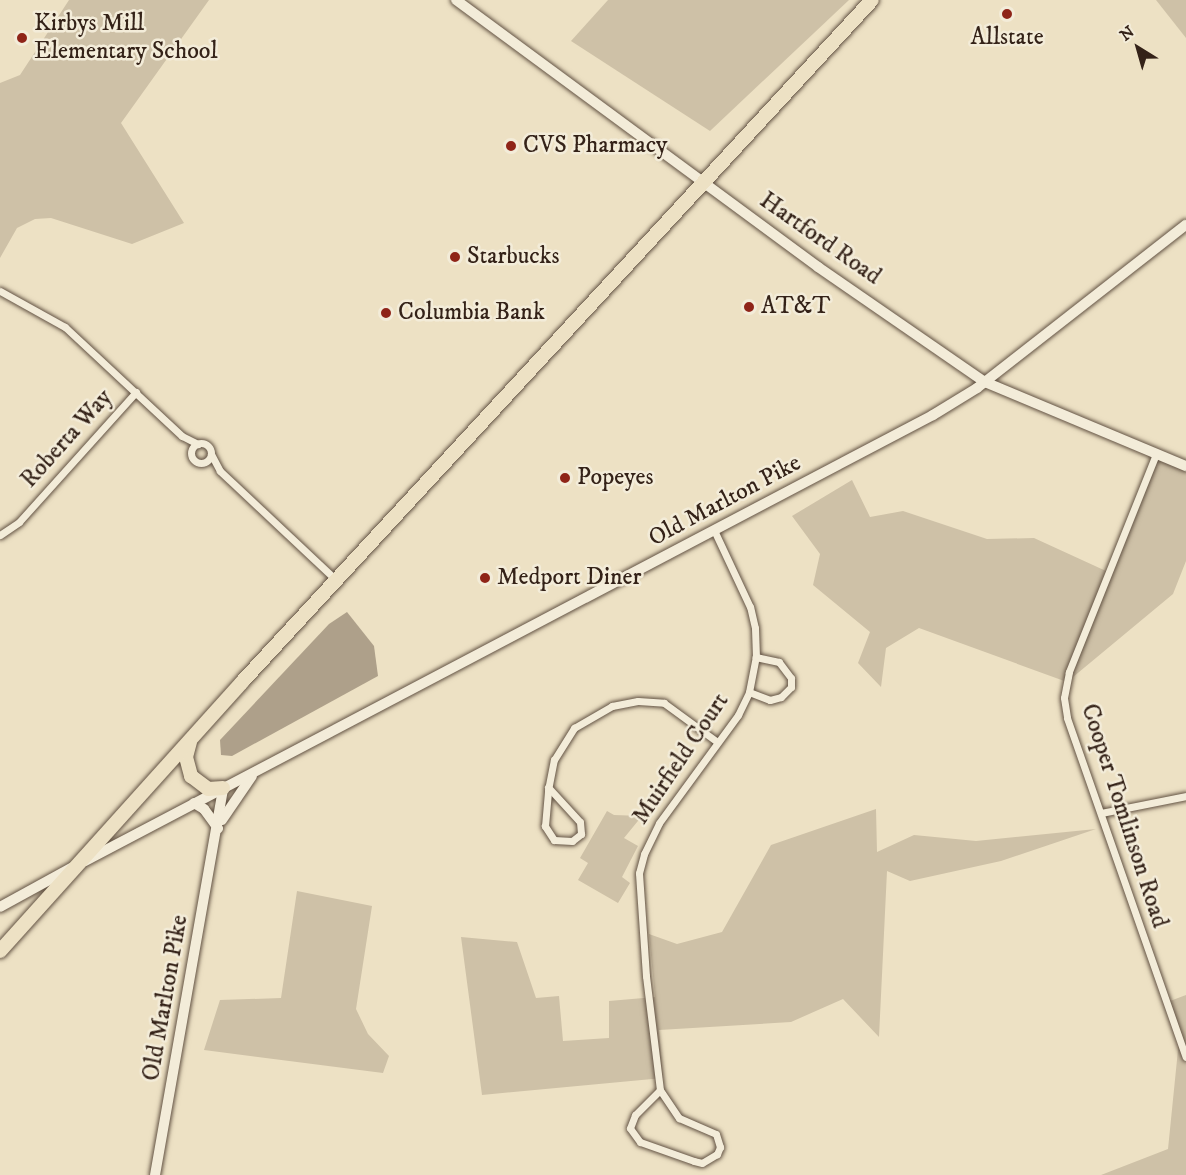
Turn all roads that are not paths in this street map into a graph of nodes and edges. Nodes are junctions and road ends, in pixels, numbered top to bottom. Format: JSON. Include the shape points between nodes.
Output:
{"nodes":[{"id":1,"x":456,"y":0,"type":"edge"},
{"id":2,"x":872,"y":0,"type":"edge"},
{"id":3,"x":705,"y":181,"type":"junction"},
{"id":4,"x":1186,"y":225,"type":"edge"},
{"id":5,"x":0,"y":291,"type":"edge"},
{"id":6,"x":985,"y":382,"type":"junction"},
{"id":7,"x":136,"y":392,"type":"junction"},
{"id":8,"x":182,"y":436,"type":"junction"},
{"id":9,"x":198,"y":444,"type":"junction"},
{"id":10,"x":191,"y":453,"type":"junction"},
{"id":11,"x":211,"y":454,"type":"junction"},
{"id":12,"x":1156,"y":454,"type":"junction"},
{"id":13,"x":204,"y":463,"type":"junction"},
{"id":14,"x":1186,"y":466,"type":"edge"},
{"id":15,"x":220,"y":471,"type":"junction"},
{"id":16,"x":714,"y":530,"type":"junction"},
{"id":17,"x":0,"y":535,"type":"edge"},
{"id":18,"x":337,"y":581,"type":"junction"},
{"id":19,"x":756,"y":657,"type":"junction"},
{"id":20,"x":749,"y":692,"type":"junction"},
{"id":21,"x":193,"y":738,"type":"junction"},
{"id":22,"x":716,"y":741,"type":"junction"},
{"id":23,"x":261,"y":768,"type":"junction"},
{"id":24,"x":548,"y":787,"type":"junction"},
{"id":25,"x":223,"y":788,"type":"junction"},
{"id":26,"x":1186,"y":796,"type":"edge"},
{"id":27,"x":194,"y":803,"type":"junction"},
{"id":28,"x":1101,"y":813,"type":"junction"},
{"id":29,"x":218,"y":829,"type":"junction"},
{"id":30,"x":74,"y":866,"type":"junction"},
{"id":31,"x":0,"y":907,"type":"edge"},
{"id":32,"x":0,"y":951,"type":"edge"},
{"id":33,"x":1186,"y":1057,"type":"edge"},
{"id":34,"x":660,"y":1090,"type":"junction"},
{"id":35,"x":155,"y":1175,"type":"edge"}],
"edges":[{"from":1,"to":3,"type":"street","name":"Hartford Road"},
{"from":2,"to":3,"type":"highway"},
{"from":3,"to":6,"type":"street","name":"Hartford Road","via":[[818,267]]},
{"from":3,"to":18,"type":"highway"},
{"from":4,"to":6,"type":"street","name":"Old Marlton Pike"},
{"from":5,"to":7,"type":"street","via":[[65,327]]},
{"from":6,"to":12,"type":"street","name":"Hartford Road"},
{"from":6,"to":16,"type":"street","name":"Old Marlton Pike","via":[[933,415]]},
{"from":7,"to":8,"type":"street"},
{"from":7,"to":17,"type":"street","name":"Roberta Way","via":[[19,522]]},
{"from":8,"to":9,"type":"street"},
{"from":8,"to":10,"type":"street"},
{"from":9,"to":10,"type":"street"},
{"from":9,"to":11,"type":"street","via":[[206,445]]},
{"from":10,"to":13,"type":"street","via":[[194,460]]},
{"from":11,"to":13,"type":"street"},
{"from":11,"to":15,"type":"street"},
{"from":12,"to":14,"type":"street","name":"Hartford Road"},
{"from":12,"to":28,"type":"street","name":"Cooper Tomlinson Road","via":[[1065,685],[1067,718]]},
{"from":13,"to":15,"type":"street"},
{"from":15,"to":18,"type":"street"},
{"from":16,"to":19,"type":"street","name":"Muirfield Court","via":[[750,607]]},
{"from":16,"to":23,"type":"street","name":"Old Marlton Pike"},
{"from":18,"to":21,"type":"highway"},
{"from":19,"to":20,"type":"street","name":"Muirfield Court"},
{"from":19,"to":20,"type":"street","via":[[779,662],[787,669],[791,687],[781,698],[770,700]]},
{"from":20,"to":22,"type":"street","name":"Muirfield Court","via":[[738,715]]},
{"from":21,"to":25,"type":"highway","via":[[186,757],[191,776],[208,789]]},
{"from":21,"to":30,"type":"highway"},
{"from":22,"to":24,"type":"street","via":[[664,704],[638,701],[612,706],[583,721],[562,743]]},
{"from":22,"to":34,"type":"street","name":"Muirfield Court","via":[[651,837],[639,873]]},
{"from":23,"to":25,"type":"street","name":"Old Marlton Pike"},
{"from":23,"to":29,"type":"street","via":[[236,796]]},
{"from":24,"to":24,"type":"street","via":[[545,826],[549,835],[561,842],[572,841],[581,834],[580,822]]},
{"from":25,"to":27,"type":"street","name":"Old Marlton Pike"},
{"from":25,"to":29,"type":"street"},
{"from":26,"to":28,"type":"street"},
{"from":27,"to":29,"type":"street","via":[[213,818]]},
{"from":27,"to":30,"type":"street","name":"Old Marlton Pike"},
{"from":28,"to":33,"type":"street","name":"Cooper Tomlinson Road"},
{"from":29,"to":35,"type":"street","name":"Old Marlton Pike"},
{"from":30,"to":31,"type":"street","name":"Old Marlton Pike"},
{"from":30,"to":32,"type":"highway"},
{"from":34,"to":34,"type":"street","name":"Muirfield Court","via":[[631,1122],[635,1137],[702,1163],[717,1154],[720,1147],[716,1134],[679,1118]]}]}
